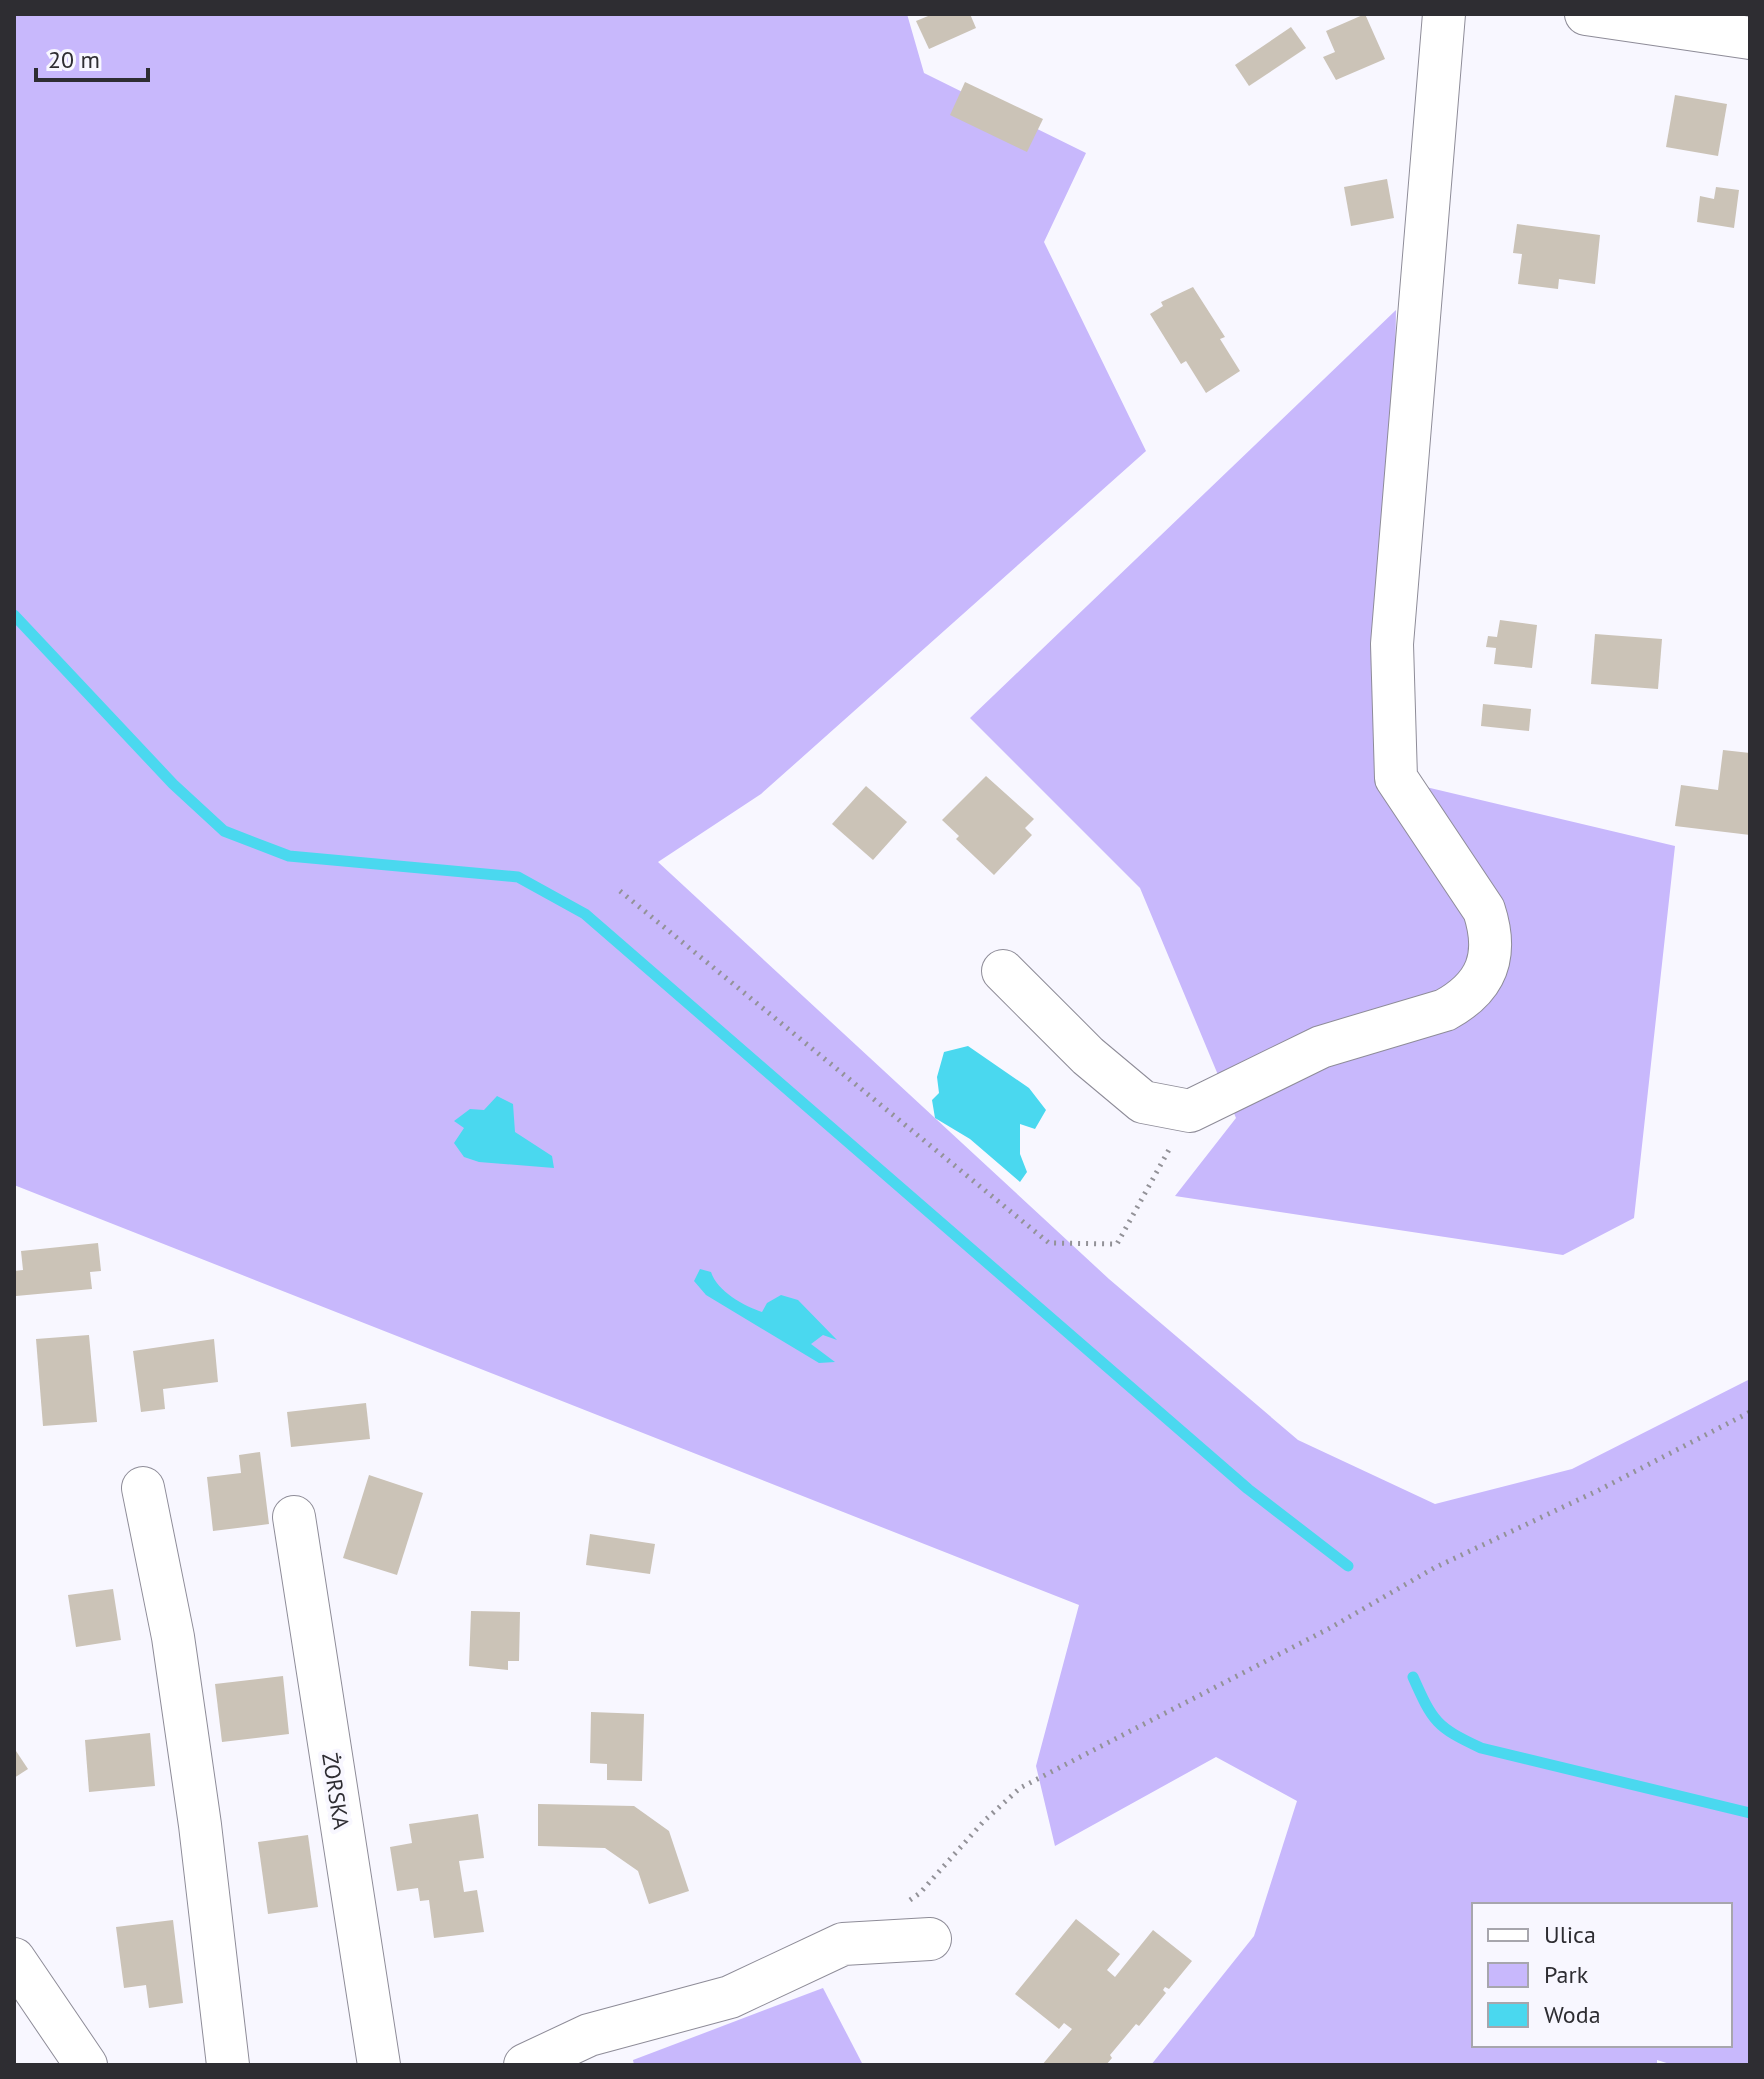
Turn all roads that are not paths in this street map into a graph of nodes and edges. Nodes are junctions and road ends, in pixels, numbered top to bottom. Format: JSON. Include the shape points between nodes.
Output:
{"nodes":[{"id":1,"x":1444,"y":14,"type":"edge"},
{"id":2,"x":1586,"y":14,"type":"edge"},
{"id":3,"x":1750,"y":38,"type":"edge"},
{"id":4,"x":1003,"y":971,"type":"dead end"},
{"id":5,"x":143,"y":1488,"type":"dead end"},
{"id":6,"x":294,"y":1517,"type":"dead end"},
{"id":7,"x":930,"y":1939,"type":"dead end"},
{"id":8,"x":14,"y":1959,"type":"edge"},
{"id":9,"x":86,"y":2065,"type":"edge"},
{"id":10,"x":228,"y":2065,"type":"edge"},
{"id":11,"x":379,"y":2065,"type":"edge"},
{"id":12,"x":525,"y":2065,"type":"edge"}],
"edges":[{"from":1,"to":4,"type":"street","via":[[1392,644],[1396,778],[1484,910],[1491,949],[1486,968],[1470,993],[1445,1010],[1321,1047],[1190,1111],[1143,1102]]},
{"from":2,"to":3,"type":"street"},
{"from":5,"to":10,"type":"street","via":[[173,1637]]},
{"from":6,"to":11,"type":"street","name":"ŻORSKA"},
{"from":7,"to":12,"type":"street","via":[[843,1944],[730,1997],[589,2035]]},
{"from":8,"to":9,"type":"street"}]}
